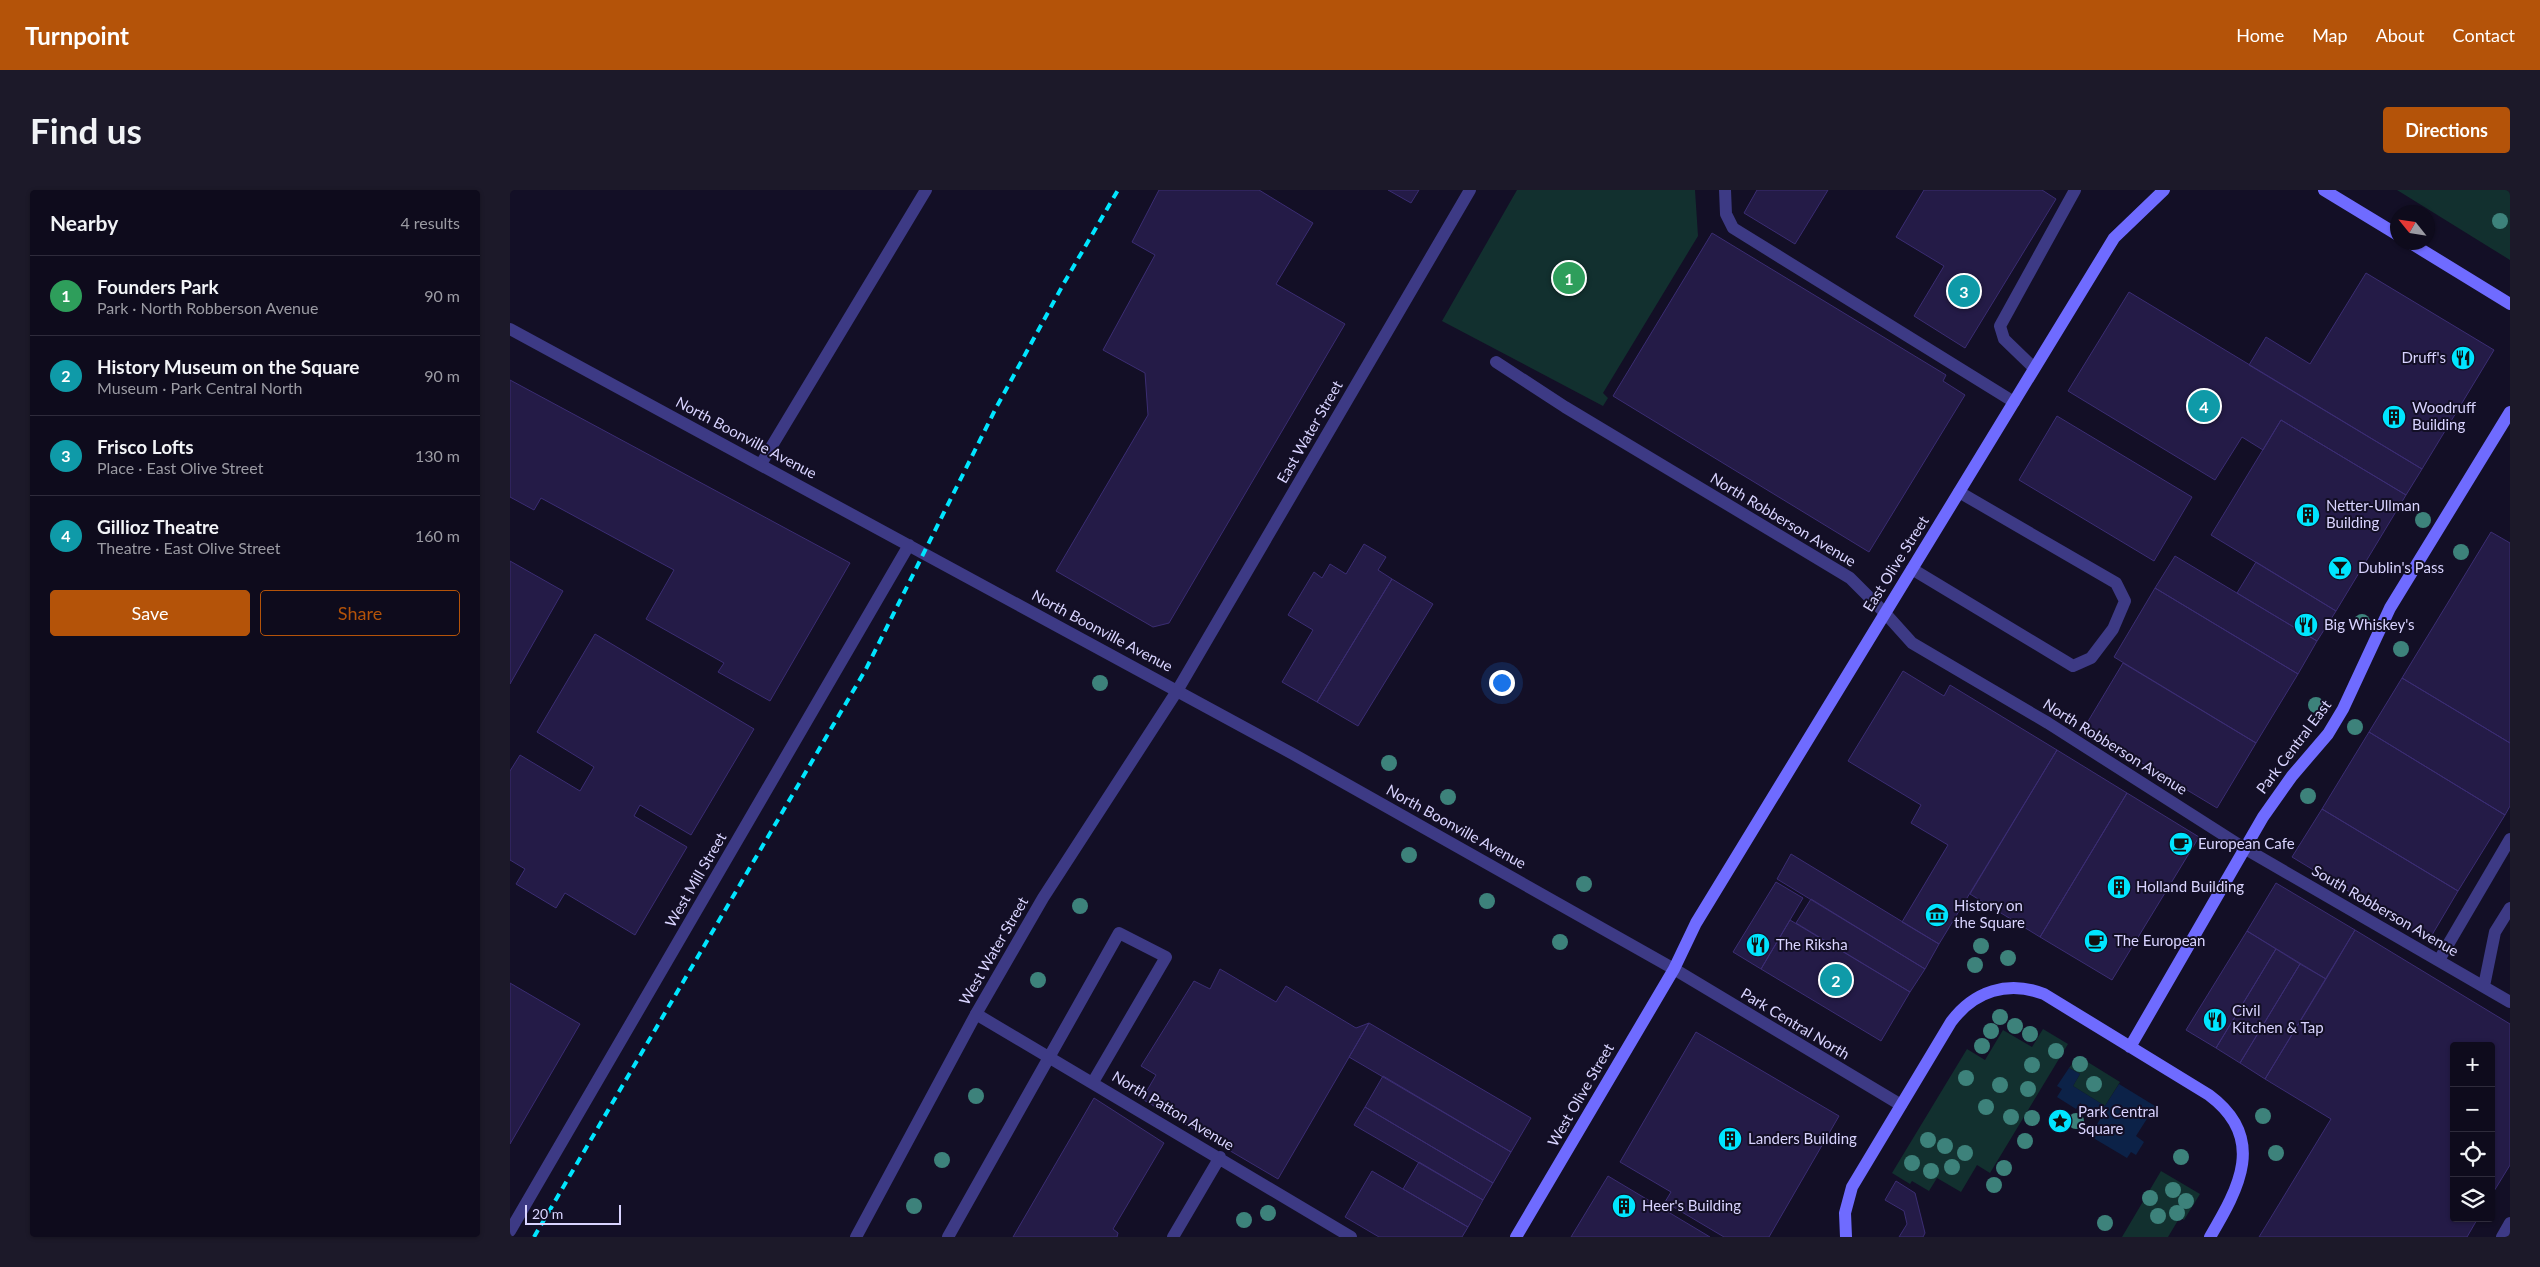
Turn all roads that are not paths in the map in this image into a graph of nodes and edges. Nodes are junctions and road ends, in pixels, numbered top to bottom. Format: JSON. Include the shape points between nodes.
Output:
{"nodes":[{"id":1,"x":926,"y":190,"type":"edge"},
{"id":2,"x":1470,"y":190,"type":"edge"},
{"id":3,"x":1725,"y":190,"type":"edge"},
{"id":4,"x":2075,"y":190,"type":"edge"},
{"id":5,"x":2164,"y":190,"type":"edge"},
{"id":6,"x":2324,"y":190,"type":"edge"},
{"id":7,"x":2390,"y":230,"type":"edge"},
{"id":8,"x":2422,"y":250,"type":"edge"},
{"id":9,"x":2510,"y":304,"type":"edge"},
{"id":10,"x":510,"y":329,"type":"edge"},
{"id":11,"x":1496,"y":362,"type":"dead end"},
{"id":12,"x":2034,"y":368,"type":"junction"},
{"id":13,"x":2014,"y":402,"type":"junction"},
{"id":14,"x":2510,"y":412,"type":"edge"},
{"id":15,"x":761,"y":464,"type":"junction"},
{"id":16,"x":1959,"y":492,"type":"junction"},
{"id":17,"x":909,"y":545,"type":"junction"},
{"id":18,"x":1912,"y":569,"type":"junction"},
{"id":19,"x":1885,"y":613,"type":"junction"},
{"id":20,"x":1177,"y":691,"type":"junction"},
{"id":21,"x":2510,"y":839,"type":"edge"},
{"id":22,"x":2244,"y":848,"type":"junction"},
{"id":23,"x":2510,"y":908,"type":"edge"},
{"id":24,"x":2439,"y":960,"type":"junction"},
{"id":25,"x":1674,"y":969,"type":"junction"},
{"id":26,"x":2484,"y":986,"type":"junction"},
{"id":27,"x":2510,"y":1002,"type":"edge"},
{"id":28,"x":976,"y":1014,"type":"junction"},
{"id":29,"x":2130,"y":1048,"type":"junction"},
{"id":30,"x":1050,"y":1056,"type":"junction"},
{"id":31,"x":1093,"y":1082,"type":"junction"},
{"id":32,"x":1901,"y":1106,"type":"junction"},
{"id":33,"x":1220,"y":1157,"type":"junction"},
{"id":34,"x":2510,"y":1223,"type":"edge"},
{"id":35,"x":510,"y":1231,"type":"edge"},
{"id":36,"x":856,"y":1237,"type":"edge"},
{"id":37,"x":948,"y":1237,"type":"edge"},
{"id":38,"x":1173,"y":1237,"type":"edge"},
{"id":39,"x":1351,"y":1237,"type":"edge"},
{"id":40,"x":1516,"y":1237,"type":"edge"},
{"id":41,"x":1846,"y":1237,"type":"edge"},
{"id":42,"x":2210,"y":1237,"type":"edge"},
{"id":43,"x":2502,"y":1237,"type":"edge"}],
"edges":[{"from":1,"to":15,"type":"street"},
{"from":2,"to":20,"type":"street","name":"East Water Street"},
{"from":3,"to":13,"type":"street","via":[[1726,214],[1733,228]]},
{"from":4,"to":12,"type":"street","via":[[2000,326],[2004,339]]},
{"from":5,"to":12,"type":"main road","name":"East Olive Street","via":[[2114,238]]},
{"from":6,"to":7,"type":"main road"},
{"from":8,"to":9,"type":"main road"},
{"from":10,"to":15,"type":"street","name":"North Boonville Avenue"},
{"from":11,"to":19,"type":"street","name":"North Robberson Avenue","via":[[1850,578]]},
{"from":12,"to":13,"type":"main road","name":"East Olive Street"},
{"from":13,"to":16,"type":"main road","name":"East Olive Street"},
{"from":14,"to":22,"type":"main road","name":"Park Central East","via":[[2390,608],[2328,734],[2277,796]]},
{"from":15,"to":17,"type":"street","name":"North Boonville Avenue"},
{"from":16,"to":18,"type":"main road","name":"East Olive Street"},
{"from":16,"to":18,"type":"street","via":[[2116,583],[2125,601],[2113,629],[2091,658],[2073,666]]},
{"from":17,"to":20,"type":"street","name":"North Boonville Avenue"},
{"from":17,"to":35,"type":"street","name":"West Mill Street"},
{"from":18,"to":19,"type":"main road","name":"East Olive Street"},
{"from":19,"to":22,"type":"street","name":"North Robberson Avenue","via":[[1912,643],[2048,723]]},
{"from":19,"to":25,"type":"main road","name":"East Olive Street","via":[[1696,923]]},
{"from":20,"to":25,"type":"street","name":"North Boonville Avenue"},
{"from":20,"to":28,"type":"street","name":"West Water Street","via":[[1043,898]]},
{"from":21,"to":24,"type":"street"},
{"from":22,"to":24,"type":"street","name":"South Robberson Avenue"},
{"from":22,"to":29,"type":"main road","name":"Park Central East"},
{"from":23,"to":26,"type":"street","via":[[2495,932]]},
{"from":24,"to":26,"type":"street","name":"South Robberson Avenue"},
{"from":25,"to":32,"type":"street","name":"Park Central North"},
{"from":25,"to":40,"type":"main road","name":"West Olive Street"},
{"from":26,"to":27,"type":"street","name":"South Robberson Avenue"},
{"from":28,"to":30,"type":"street","name":"North Patton Avenue"},
{"from":28,"to":36,"type":"street","name":"West Water Street"},
{"from":29,"to":32,"type":"main road","via":[[2044,994],[2024,988],[1990,991],[1959,1012]]},
{"from":29,"to":42,"type":"main road","via":[[2219,1102],[2238,1131],[2244,1155],[2239,1182]]},
{"from":30,"to":31,"type":"street","name":"North Patton Avenue"},
{"from":30,"to":31,"type":"street","via":[[1119,932],[1166,957]]},
{"from":30,"to":37,"type":"street"},
{"from":31,"to":33,"type":"street","name":"North Patton Avenue"},
{"from":32,"to":41,"type":"main road","via":[[1852,1187],[1845,1213]]},
{"from":33,"to":38,"type":"street"},
{"from":33,"to":39,"type":"street","name":"North Patton Avenue"},
{"from":34,"to":43,"type":"street"}]}
